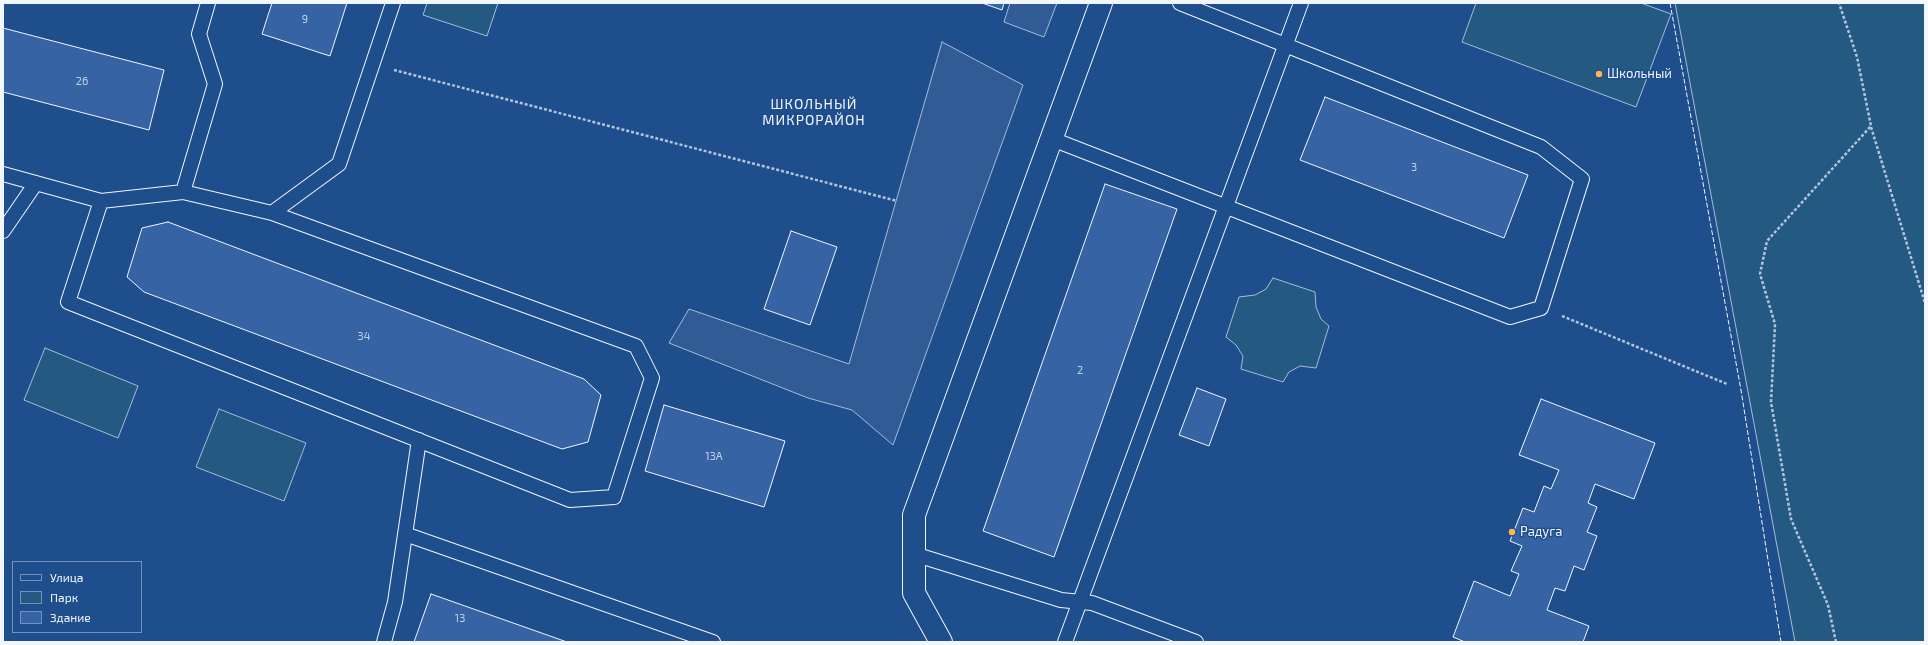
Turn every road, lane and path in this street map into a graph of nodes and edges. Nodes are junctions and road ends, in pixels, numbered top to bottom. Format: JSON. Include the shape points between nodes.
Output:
{"nodes":[{"id":1,"x":208,"y":3,"type":"edge"},
{"id":2,"x":393,"y":3,"type":"edge"},
{"id":3,"x":1102,"y":3,"type":"edge"},
{"id":4,"x":1180,"y":3,"type":"edge"},
{"id":5,"x":1301,"y":3,"type":"edge"},
{"id":6,"x":1839,"y":3,"type":"edge"},
{"id":7,"x":1285,"y":45,"type":"junction"},
{"id":8,"x":373,"y":64,"type":"junction"},
{"id":9,"x":1871,"y":126,"type":"junction"},
{"id":10,"x":1052,"y":139,"type":"junction"},
{"id":11,"x":3,"y":174,"type":"edge"},
{"id":12,"x":36,"y":183,"type":"junction"},
{"id":13,"x":182,"y":192,"type":"junction"},
{"id":14,"x":101,"y":201,"type":"junction"},
{"id":15,"x":897,"y":201,"type":"dead end"},
{"id":16,"x":1226,"y":206,"type":"junction"},
{"id":17,"x":272,"y":213,"type":"junction"},
{"id":18,"x":3,"y":231,"type":"edge"},
{"id":19,"x":1925,"y":304,"type":"edge"},
{"id":20,"x":1541,"y":308,"type":"junction"},
{"id":21,"x":1727,"y":384,"type":"dead end"},
{"id":22,"x":419,"y":440,"type":"junction"},
{"id":23,"x":405,"y":534,"type":"junction"},
{"id":24,"x":914,"y":554,"type":"junction"},
{"id":25,"x":1079,"y":602,"type":"junction"},
{"id":26,"x":384,"y":642,"type":"edge"},
{"id":27,"x":713,"y":642,"type":"edge"},
{"id":28,"x":941,"y":642,"type":"edge"},
{"id":29,"x":1065,"y":642,"type":"edge"},
{"id":30,"x":1196,"y":642,"type":"edge"},
{"id":31,"x":1836,"y":642,"type":"edge"}],
"edges":[{"from":1,"to":13,"type":"lane","via":[[199,34],[215,84]]},
{"from":2,"to":8,"type":"lane"},
{"from":3,"to":10,"type":"street"},
{"from":4,"to":7,"type":"lane"},
{"from":5,"to":7,"type":"lane"},
{"from":6,"to":9,"type":"path","via":[[1857,58]]},
{"from":7,"to":16,"type":"lane"},
{"from":7,"to":20,"type":"lane","via":[[1541,148],[1582,179]]},
{"from":8,"to":15,"type":"path"},
{"from":8,"to":17,"type":"lane","via":[[339,164]]},
{"from":9,"to":19,"type":"path"},
{"from":9,"to":31,"type":"path","via":[[1767,241],[1760,274],[1775,324],[1771,402],[1791,519],[1828,605]]},
{"from":10,"to":16,"type":"lane"},
{"from":10,"to":24,"type":"street","via":[[914,515]]},
{"from":11,"to":12,"type":"lane"},
{"from":12,"to":14,"type":"lane"},
{"from":12,"to":18,"type":"lane"},
{"from":13,"to":14,"type":"lane"},
{"from":13,"to":17,"type":"lane"},
{"from":14,"to":22,"type":"lane","via":[[68,302]]},
{"from":16,"to":20,"type":"lane","via":[[1510,318]]},
{"from":16,"to":25,"type":"lane"},
{"from":17,"to":22,"type":"lane","via":[[636,346],[652,378],[614,497],[570,500]]},
{"from":20,"to":21,"type":"path"},
{"from":22,"to":23,"type":"lane"},
{"from":23,"to":26,"type":"lane","via":[[395,602]]},
{"from":23,"to":27,"type":"lane"},
{"from":24,"to":25,"type":"lane","via":[[1061,600]]},
{"from":24,"to":28,"type":"street","via":[[914,593]]},
{"from":25,"to":29,"type":"lane"},
{"from":25,"to":30,"type":"lane","via":[[1092,603]]}]}
